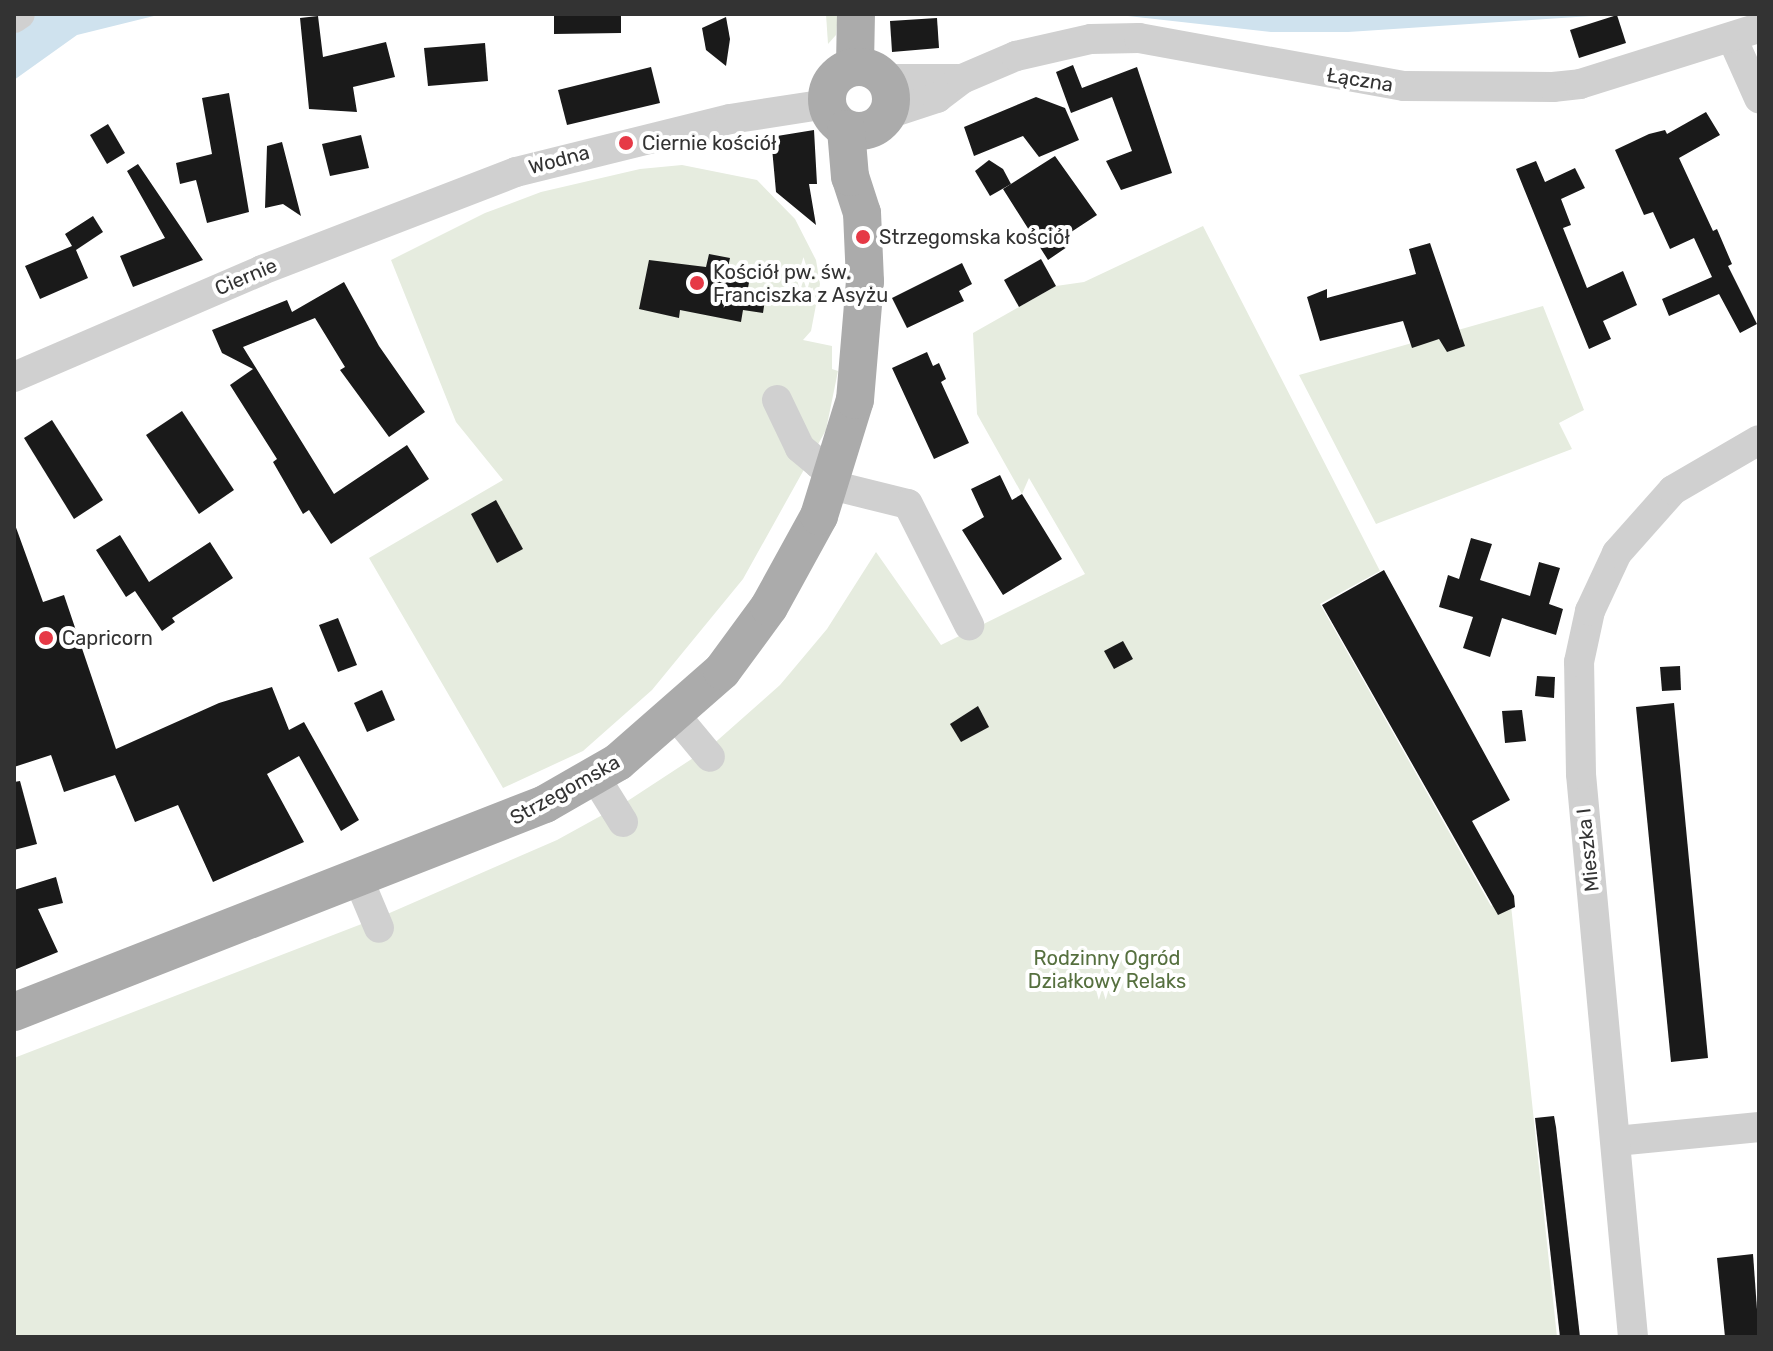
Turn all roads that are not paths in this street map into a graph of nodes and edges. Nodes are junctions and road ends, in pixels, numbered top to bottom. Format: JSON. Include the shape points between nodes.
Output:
{"nodes":[{"id":1,"x":20,"y":14,"type":"edge"},
{"id":2,"x":856,"y":14,"type":"edge"},
{"id":3,"x":14,"y":18,"type":"edge"},
{"id":4,"x":1746,"y":34,"type":"edge"},
{"id":5,"x":1759,"y":98,"type":"edge"},
{"id":6,"x":863,"y":103,"type":"junction"},
{"id":7,"x":480,"y":185,"type":"joint"},
{"id":8,"x":14,"y":377,"type":"edge"},
{"id":9,"x":777,"y":400,"type":"dead end"},
{"id":10,"x":1759,"y":440,"type":"edge"},
{"id":11,"x":834,"y":477,"type":"junction"},
{"id":12,"x":969,"y":625,"type":"dead end"},
{"id":13,"x":676,"y":716,"type":"junction"},
{"id":14,"x":710,"y":757,"type":"dead end"},
{"id":15,"x":595,"y":777,"type":"junction"},
{"id":16,"x":623,"y":822,"type":"dead end"},
{"id":17,"x":358,"y":878,"type":"junction"},
{"id":18,"x":379,"y":928,"type":"dead end"},
{"id":19,"x":14,"y":1012,"type":"edge"},
{"id":20,"x":1759,"y":1127,"type":"edge"},
{"id":21,"x":1616,"y":1141,"type":"junction"},
{"id":22,"x":1633,"y":1337,"type":"edge"}],
"edges":[{"from":1,"to":3,"type":"street"},
{"from":2,"to":6,"type":"main road","name":"Strzegomska"},
{"from":4,"to":5,"type":"street"},
{"from":4,"to":6,"type":"street","name":"Łączna","via":[[1580,84],[1553,87],[1404,86],[1139,38],[1091,39],[1036,50],[962,79]]},
{"from":6,"to":7,"type":"street","name":"Wodna","via":[[671,132],[551,161]]},
{"from":6,"to":11,"type":"main road","name":"Strzegomska","via":[[861,362]]},
{"from":7,"to":8,"type":"street","name":"Ciernie","via":[[262,270]]},
{"from":9,"to":11,"type":"street","via":[[800,448]]},
{"from":10,"to":21,"type":"street","name":"Mieszka I","via":[[1673,490],[1617,553],[1595,597],[1582,650],[1577,697],[1581,774]]},
{"from":11,"to":12,"type":"street","via":[[908,504]]},
{"from":11,"to":13,"type":"main road","name":"Strzegomska","via":[[769,607],[722,671]]},
{"from":13,"to":14,"type":"street"},
{"from":13,"to":15,"type":"main road","name":"Strzegomska"},
{"from":15,"to":16,"type":"street"},
{"from":15,"to":17,"type":"main road","name":"Strzegomska","via":[[506,822]]},
{"from":17,"to":18,"type":"street"},
{"from":17,"to":19,"type":"main road","name":"Strzegomska"},
{"from":20,"to":21,"type":"street"},
{"from":21,"to":22,"type":"street","name":"Mieszka I"}]}
